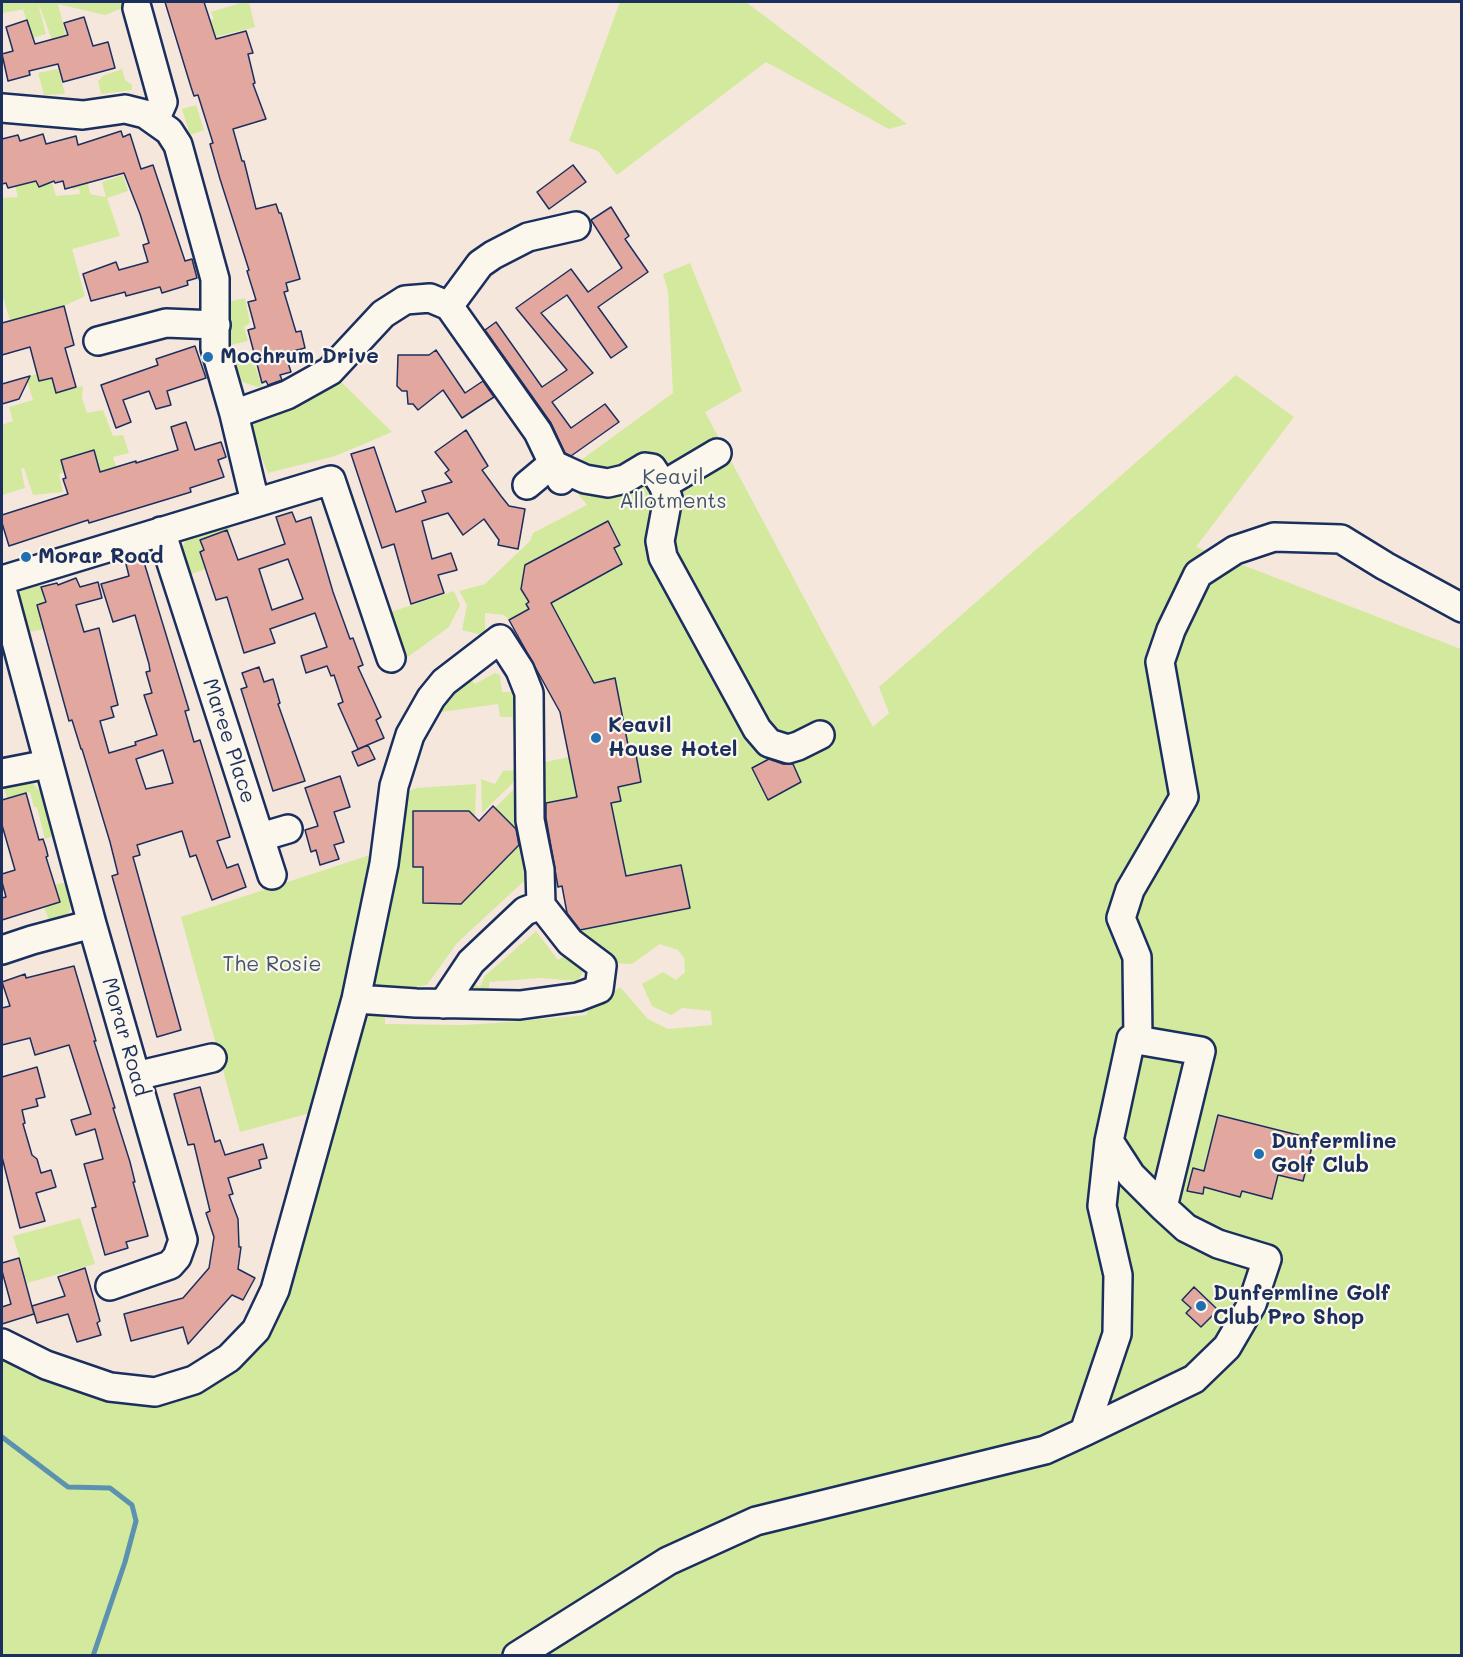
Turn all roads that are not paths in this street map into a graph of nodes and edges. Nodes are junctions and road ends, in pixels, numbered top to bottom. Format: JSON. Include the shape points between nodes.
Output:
{"nodes":[{"id":1,"x":134,"y":23,"type":"dead end"},
{"id":2,"x":2,"y":108,"type":"edge"},
{"id":3,"x":155,"y":120,"type":"junction"},
{"id":4,"x":576,"y":226,"type":"dead end"},
{"id":5,"x":449,"y":306,"type":"junction"},
{"id":6,"x":216,"y":325,"type":"junction"},
{"id":7,"x":98,"y":341,"type":"dead end"},
{"id":8,"x":234,"y":414,"type":"junction"},
{"id":9,"x":717,"y":453,"type":"dead end"},
{"id":10,"x":552,"y":464,"type":"junction"},
{"id":11,"x":527,"y":485,"type":"dead end"},
{"id":12,"x":663,"y":485,"type":"junction"},
{"id":13,"x":566,"y":488,"type":"dead end"},
{"id":14,"x":255,"y":502,"type":"junction"},
{"id":15,"x":161,"y":531,"type":"junction"},
{"id":16,"x":2,"y":580,"type":"edge"},
{"id":17,"x":2,"y":589,"type":"edge"},
{"id":18,"x":1461,"y":608,"type":"edge"},
{"id":19,"x":391,"y":658,"type":"dead end"},
{"id":20,"x":820,"y":735,"type":"dead end"},
{"id":21,"x":48,"y":764,"type":"junction"},
{"id":22,"x":2,"y":773,"type":"edge"},
{"id":23,"x":288,"y":829,"type":"dead end"},
{"id":24,"x":261,"y":837,"type":"junction"},
{"id":25,"x":272,"y":875,"type":"dead end"},
{"id":26,"x":541,"y":905,"type":"junction"},
{"id":27,"x":93,"y":924,"type":"junction"},
{"id":28,"x":2,"y":950,"type":"edge"},
{"id":29,"x":356,"y":999,"type":"junction"},
{"id":30,"x":443,"y":1004,"type":"junction"},
{"id":31,"x":1138,"y":1040,"type":"junction"},
{"id":32,"x":212,"y":1058,"type":"dead end"},
{"id":33,"x":136,"y":1076,"type":"junction"},
{"id":34,"x":1109,"y":1141,"type":"junction"},
{"id":35,"x":1163,"y":1207,"type":"junction"},
{"id":36,"x":119,"y":1278,"type":"dead end"},
{"id":37,"x":2,"y":1343,"type":"edge"},
{"id":38,"x":1084,"y":1432,"type":"junction"},
{"id":39,"x":517,"y":1656,"type":"edge"}],
"edges":[{"from":1,"to":3,"type":"street","via":[[163,102]]},
{"from":2,"to":3,"type":"street","via":[[83,115],[125,109]]},
{"from":3,"to":6,"type":"street","via":[[178,145],[215,279]]},
{"from":4,"to":5,"type":"street","via":[[528,237],[493,255],[480,264]]},
{"from":5,"to":8,"type":"street","via":[[420,298],[393,306],[330,371],[287,395]]},
{"from":5,"to":10,"type":"street","via":[[538,432]]},
{"from":6,"to":7,"type":"street","via":[[165,323]]},
{"from":6,"to":8,"type":"street","via":[[215,348]]},
{"from":8,"to":14,"type":"street"},
{"from":9,"to":12,"type":"street"},
{"from":10,"to":11,"type":"street"},
{"from":10,"to":12,"type":"street","via":[[585,479],[608,483],[648,466]]},
{"from":10,"to":13,"type":"street"},
{"from":12,"to":20,"type":"street","via":[[668,503],[660,541],[663,557],[757,729],[769,743],[788,749]]},
{"from":14,"to":15,"type":"street"},
{"from":14,"to":19,"type":"street","via":[[331,480]]},
{"from":15,"to":16,"type":"street"},
{"from":15,"to":24,"type":"street","name":"Maree Place","via":[[209,640]]},
{"from":17,"to":21,"type":"street","name":"Morar Road"},
{"from":18,"to":31,"type":"street","via":[[1341,539],[1274,537],[1235,550],[1198,574],[1160,662],[1184,797],[1130,890],[1121,918],[1137,957]]},
{"from":21,"to":22,"type":"street"},
{"from":21,"to":27,"type":"street","name":"Morar Road"},
{"from":23,"to":24,"type":"street"},
{"from":24,"to":25,"type":"street","name":"Maree Place"},
{"from":26,"to":29,"type":"street","via":[[540,870],[530,820],[529,693],[500,639],[444,682],[410,735],[394,786],[384,864]]},
{"from":26,"to":30,"type":"street","via":[[525,911],[471,962]]},
{"from":26,"to":30,"type":"street","via":[[570,942],[602,966],[599,989],[578,997],[520,1005]]},
{"from":27,"to":28,"type":"street"},
{"from":27,"to":33,"type":"street","name":"Morar Road"},
{"from":29,"to":30,"type":"street"},
{"from":29,"to":37,"type":"street","via":[[275,1290],[256,1330],[229,1358],[194,1380],[155,1392],[110,1387],[46,1365]]},
{"from":31,"to":34,"type":"street","via":[[1131,1039]]},
{"from":31,"to":35,"type":"street","via":[[1201,1051]]},
{"from":32,"to":33,"type":"street"},
{"from":33,"to":36,"type":"street","name":"Morar Road","via":[[183,1240],[170,1265]]},
{"from":34,"to":35,"type":"street","via":[[1131,1175]]},
{"from":34,"to":38,"type":"street","via":[[1102,1206],[1118,1275],[1117,1334]]},
{"from":35,"to":38,"type":"street","via":[[1186,1228],[1218,1244],[1267,1259],[1252,1304],[1227,1347],[1194,1379]]},
{"from":38,"to":39,"type":"street","via":[[1045,1450],[756,1521],[668,1561]]}]}
